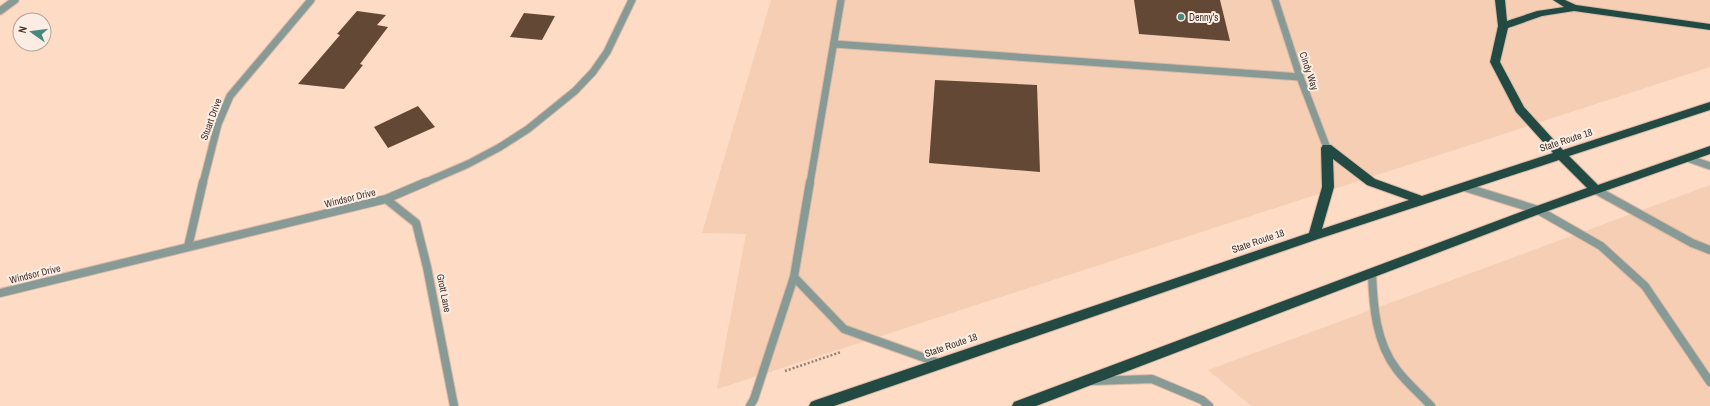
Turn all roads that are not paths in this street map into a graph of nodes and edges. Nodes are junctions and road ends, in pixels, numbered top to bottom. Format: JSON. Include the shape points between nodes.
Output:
{"nodes":[{"id":1,"x":14,"y":0,"type":"edge"},
{"id":2,"x":312,"y":0,"type":"edge"},
{"id":3,"x":632,"y":0,"type":"edge"},
{"id":4,"x":841,"y":0,"type":"edge"},
{"id":5,"x":1275,"y":0,"type":"edge"},
{"id":6,"x":1500,"y":0,"type":"edge"},
{"id":7,"x":1558,"y":0,"type":"edge"},
{"id":8,"x":1574,"y":8,"type":"junction"},
{"id":9,"x":0,"y":11,"type":"edge"},
{"id":10,"x":1503,"y":26,"type":"junction"},
{"id":11,"x":1710,"y":27,"type":"edge"},
{"id":12,"x":834,"y":44,"type":"junction"},
{"id":13,"x":1300,"y":77,"type":"junction"},
{"id":14,"x":1710,"y":106,"type":"edge"},
{"id":15,"x":1327,"y":148,"type":"junction"},
{"id":16,"x":1710,"y":150,"type":"edge"},
{"id":17,"x":1560,"y":155,"type":"junction"},
{"id":18,"x":1687,"y":158,"type":"junction"},
{"id":19,"x":1710,"y":166,"type":"edge"},
{"id":20,"x":1464,"y":187,"type":"junction"},
{"id":21,"x":1596,"y":190,"type":"junction"},
{"id":22,"x":386,"y":199,"type":"junction"},
{"id":23,"x":1423,"y":201,"type":"junction"},
{"id":24,"x":1538,"y":210,"type":"junction"},
{"id":25,"x":1314,"y":236,"type":"junction"},
{"id":26,"x":188,"y":247,"type":"junction"},
{"id":27,"x":1710,"y":250,"type":"edge"},
{"id":28,"x":1372,"y":273,"type":"junction"},
{"id":29,"x":794,"y":277,"type":"junction"},
{"id":30,"x":0,"y":293,"type":"edge"},
{"id":31,"x":939,"y":363,"type":"junction"},
{"id":32,"x":1081,"y":381,"type":"junction"},
{"id":33,"x":1710,"y":382,"type":"edge"},
{"id":34,"x":454,"y":406,"type":"edge"},
{"id":35,"x":750,"y":406,"type":"edge"},
{"id":36,"x":816,"y":406,"type":"edge"},
{"id":37,"x":1019,"y":406,"type":"edge"},
{"id":38,"x":1209,"y":406,"type":"edge"},
{"id":39,"x":1431,"y":406,"type":"edge"}],
"edges":[{"from":1,"to":9,"type":"street"},
{"from":2,"to":26,"type":"street","name":"Stuart Drive","via":[[230,96],[210,152]]},
{"from":3,"to":22,"type":"street","name":"Windsor Drive","via":[[615,38],[593,72],[553,110],[528,129],[480,158]]},
{"from":4,"to":12,"type":"street"},
{"from":5,"to":13,"type":"street","name":"Cindy Way"},
{"from":6,"to":10,"type":"highway"},
{"from":7,"to":8,"type":"highway"},
{"from":8,"to":10,"type":"highway","via":[[1540,13]]},
{"from":8,"to":11,"type":"highway"},
{"from":10,"to":17,"type":"highway","via":[[1495,62],[1520,108]]},
{"from":12,"to":13,"type":"street"},
{"from":12,"to":29,"type":"street"},
{"from":13,"to":15,"type":"street","name":"Cindy Way"},
{"from":14,"to":17,"type":"highway","name":"State Route 18"},
{"from":15,"to":23,"type":"highway","via":[[1371,182]]},
{"from":15,"to":25,"type":"highway","via":[[1328,187]]},
{"from":16,"to":18,"type":"highway"},
{"from":17,"to":20,"type":"highway","name":"State Route 18"},
{"from":17,"to":21,"type":"highway"},
{"from":18,"to":19,"type":"street"},
{"from":18,"to":21,"type":"highway"},
{"from":20,"to":23,"type":"highway","name":"State Route 18"},
{"from":20,"to":24,"type":"street"},
{"from":21,"to":24,"type":"highway"},
{"from":21,"to":27,"type":"street","via":[[1692,243]]},
{"from":22,"to":26,"type":"street","name":"Windsor Drive"},
{"from":22,"to":34,"type":"street","name":"Grott Lane","via":[[416,223],[428,267]]},
{"from":23,"to":25,"type":"highway","name":"State Route 18"},
{"from":24,"to":28,"type":"highway"},
{"from":24,"to":33,"type":"street","via":[[1600,246],[1645,286]]},
{"from":25,"to":31,"type":"highway","name":"State Route 18"},
{"from":26,"to":30,"type":"street","name":"Windsor Drive"},
{"from":28,"to":32,"type":"highway"},
{"from":28,"to":39,"type":"street","via":[[1372,297],[1382,343],[1397,369]]},
{"from":29,"to":31,"type":"street","via":[[844,329]]},
{"from":29,"to":35,"type":"street"},
{"from":31,"to":36,"type":"highway","name":"State Route 18"},
{"from":32,"to":37,"type":"highway"},
{"from":32,"to":38,"type":"street","via":[[1152,379],[1202,400]]}]}
